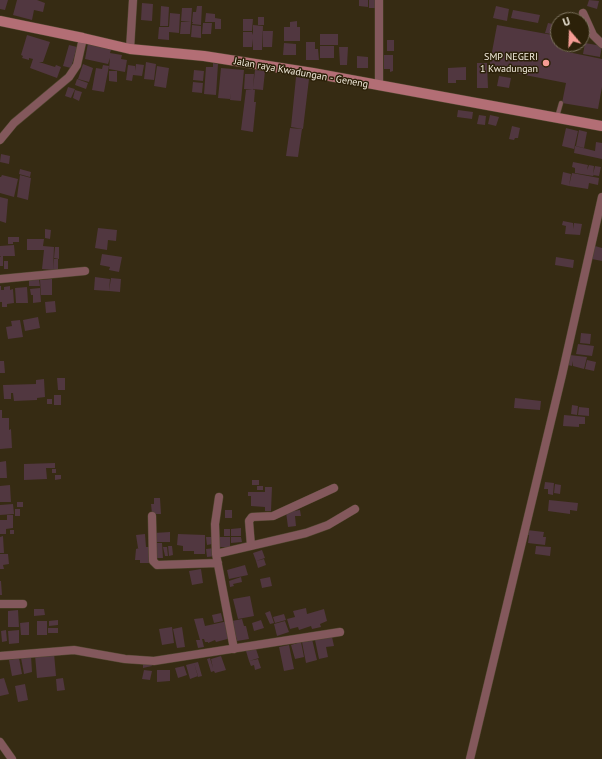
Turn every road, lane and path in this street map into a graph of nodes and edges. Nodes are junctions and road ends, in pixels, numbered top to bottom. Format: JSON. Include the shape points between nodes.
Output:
{"nodes":[{"id":1,"x":133,"y":0,"type":"edge"},
{"id":2,"x":379,"y":0,"type":"edge"},
{"id":3,"x":0,"y":21,"type":"edge"},
{"id":4,"x":590,"y":28,"type":"edge"},
{"id":5,"x":83,"y":38,"type":"junction"},
{"id":6,"x":602,"y":44,"type":"edge"},
{"id":7,"x":130,"y":49,"type":"junction"},
{"id":8,"x":379,"y":86,"type":"junction"},
{"id":9,"x":561,"y":103,"type":"dead end"},
{"id":10,"x":557,"y":117,"type":"junction"},
{"id":11,"x":602,"y":126,"type":"edge"},
{"id":12,"x":0,"y":140,"type":"edge"},
{"id":13,"x":602,"y":197,"type":"edge"},
{"id":14,"x":85,"y":271,"type":"dead end"},
{"id":15,"x":0,"y":279,"type":"edge"},
{"id":16,"x":334,"y":488,"type":"dead end"},
{"id":17,"x":219,"y":497,"type":"dead end"},
{"id":18,"x":355,"y":510,"type":"dead end"},
{"id":19,"x":152,"y":516,"type":"dead end"},
{"id":20,"x":251,"y":546,"type":"junction"},
{"id":21,"x":216,"y":554,"type":"junction"},
{"id":22,"x":218,"y":563,"type":"junction"},
{"id":23,"x":0,"y":604,"type":"edge"},
{"id":24,"x":23,"y":604,"type":"dead end"},
{"id":25,"x":340,"y":632,"type":"dead end"},
{"id":26,"x":234,"y":649,"type":"junction"},
{"id":27,"x":0,"y":656,"type":"edge"},
{"id":28,"x":0,"y":742,"type":"edge"},
{"id":29,"x":12,"y":759,"type":"edge"},
{"id":30,"x":470,"y":759,"type":"edge"}],
"edges":[{"from":1,"to":7,"type":"street"},
{"from":2,"to":8,"type":"street"},
{"from":3,"to":5,"type":"main road","name":"Jalan raya Kwadungan - Geneng"},
{"from":4,"to":6,"type":"street"},
{"from":5,"to":7,"type":"main road","name":"Jalan raya Kwadungan - Geneng"},
{"from":5,"to":12,"type":"street","via":[[77,65],[69,77],[14,123]]},
{"from":7,"to":8,"type":"main road","name":"Jalan raya Kwadungan - Geneng","via":[[204,56]]},
{"from":8,"to":10,"type":"main road","name":"Jalan raya Kwadungan - Geneng"},
{"from":9,"to":10,"type":"lane"},
{"from":10,"to":11,"type":"main road","name":"Jalan raya Kwadungan - Geneng"},
{"from":13,"to":30,"type":"street"},
{"from":14,"to":15,"type":"street"},
{"from":16,"to":20,"type":"street","via":[[273,516],[252,517],[249,521]]},
{"from":17,"to":21,"type":"street","via":[[215,524]]},
{"from":18,"to":20,"type":"street","via":[[306,533]]},
{"from":19,"to":22,"type":"street","via":[[153,561],[157,565]]},
{"from":20,"to":21,"type":"street"},
{"from":21,"to":22,"type":"street"},
{"from":22,"to":26,"type":"street"},
{"from":23,"to":24,"type":"street"},
{"from":25,"to":26,"type":"street"},
{"from":26,"to":27,"type":"street","via":[[154,661],[74,650]]},
{"from":28,"to":29,"type":"street"}]}
